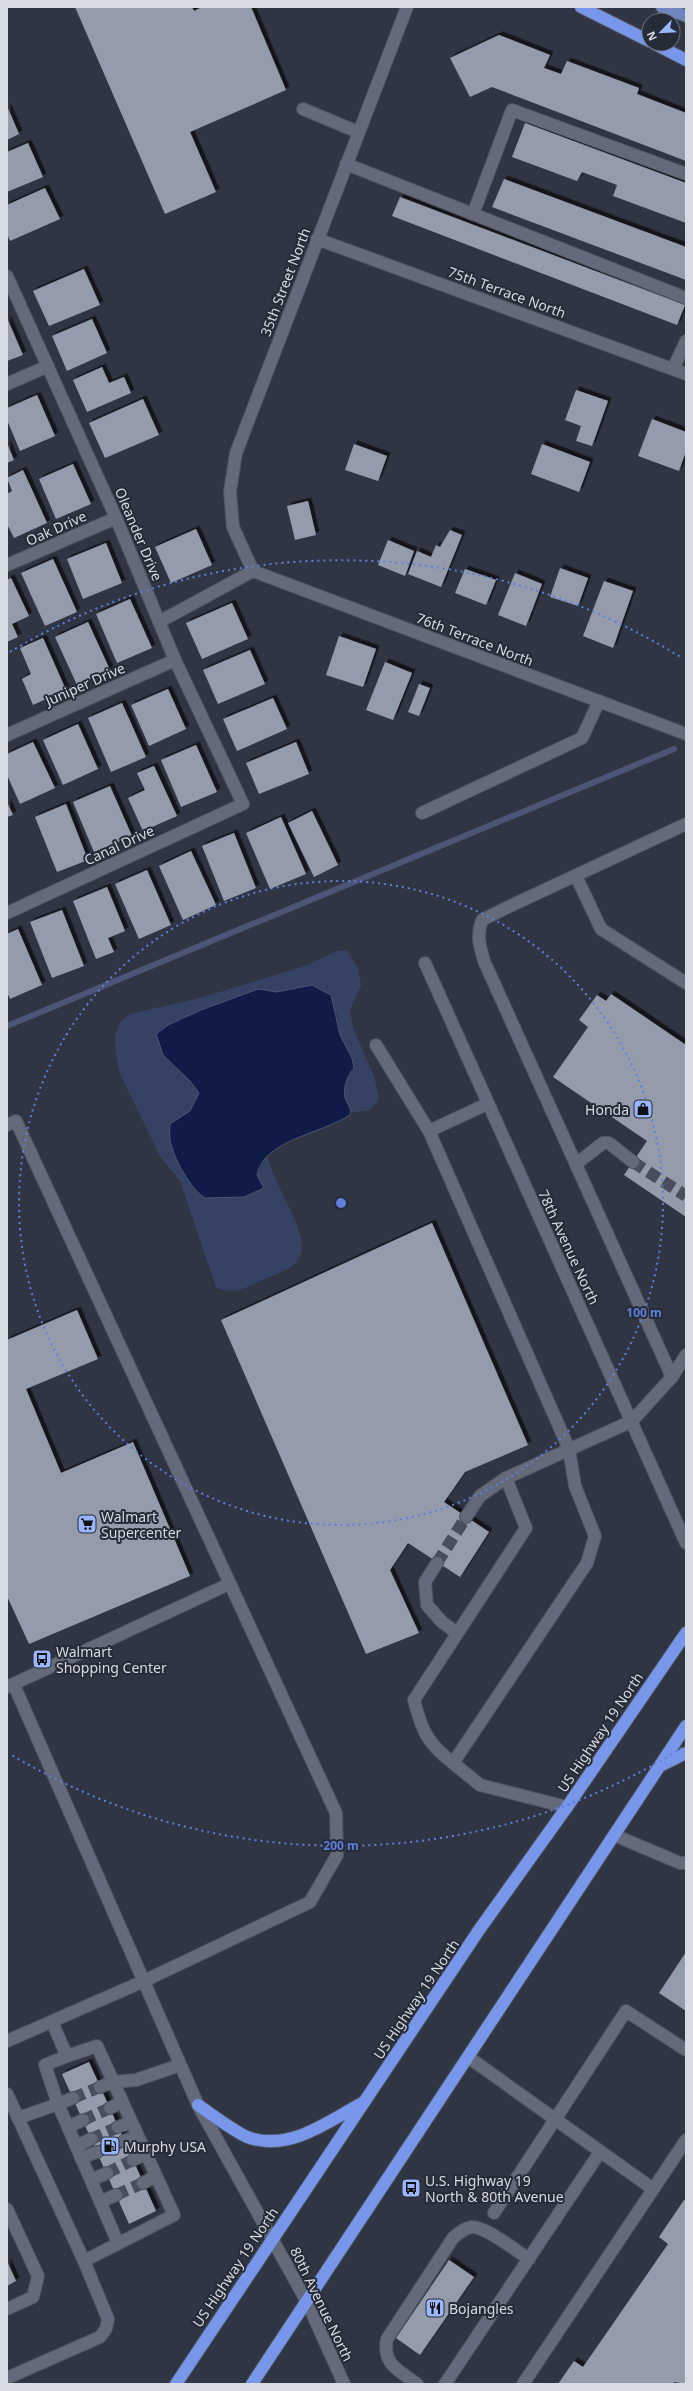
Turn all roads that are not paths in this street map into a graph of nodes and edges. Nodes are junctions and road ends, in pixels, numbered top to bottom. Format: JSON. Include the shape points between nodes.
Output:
{"nodes":[{"id":1,"x":407,"y":7,"type":"edge"},
{"id":2,"x":581,"y":7,"type":"edge"},
{"id":3,"x":662,"y":7,"type":"edge"},
{"id":4,"x":686,"y":16,"type":"edge"},
{"id":5,"x":641,"y":37,"type":"edge"},
{"id":6,"x":670,"y":52,"type":"edge"},
{"id":7,"x":686,"y":60,"type":"edge"},
{"id":8,"x":302,"y":109,"type":"dead end"},
{"id":9,"x":358,"y":132,"type":"junction"},
{"id":10,"x":346,"y":164,"type":"junction"},
{"id":11,"x":686,"y":174,"type":"edge"},
{"id":12,"x":473,"y":214,"type":"junction"},
{"id":13,"x":317,"y":239,"type":"junction"},
{"id":14,"x":7,"y":276,"type":"edge"},
{"id":15,"x":686,"y":298,"type":"edge"},
{"id":16,"x":686,"y":342,"type":"edge"},
{"id":17,"x":48,"y":366,"type":"junction"},
{"id":18,"x":674,"y":369,"type":"junction"},
{"id":19,"x":686,"y":374,"type":"edge"},
{"id":20,"x":7,"y":384,"type":"edge"},
{"id":21,"x":116,"y":518,"type":"junction"},
{"id":22,"x":7,"y":565,"type":"edge"},
{"id":23,"x":253,"y":571,"type":"junction"},
{"id":24,"x":159,"y":622,"type":"junction"},
{"id":25,"x":175,"y":660,"type":"junction"},
{"id":26,"x":599,"y":701,"type":"junction"},
{"id":27,"x":686,"y":734,"type":"edge"},
{"id":28,"x":7,"y":735,"type":"edge"},
{"id":29,"x":243,"y":804,"type":"joint"},
{"id":30,"x":422,"y":813,"type":"dead end"},
{"id":31,"x":686,"y":824,"type":"edge"},
{"id":32,"x":576,"y":876,"type":"junction"},
{"id":33,"x":7,"y":913,"type":"edge"},
{"id":34,"x":425,"y":963,"type":"dead end"},
{"id":35,"x":686,"y":983,"type":"edge"},
{"id":36,"x":376,"y":1045,"type":"dead end"},
{"id":37,"x":487,"y":1104,"type":"junction"},
{"id":38,"x":7,"y":1125,"type":"edge"},
{"id":39,"x":429,"y":1131,"type":"junction"},
{"id":40,"x":633,"y":1162,"type":"tunnel mouth"},
{"id":41,"x":576,"y":1164,"type":"junction"},
{"id":42,"x":686,"y":1355,"type":"edge"},
{"id":43,"x":672,"y":1377,"type":"junction"},
{"id":44,"x":632,"y":1421,"type":"junction"},
{"id":45,"x":569,"y":1449,"type":"junction"},
{"id":46,"x":506,"y":1478,"type":"junction"},
{"id":47,"x":466,"y":1517,"type":"tunnel mouth"},
{"id":48,"x":686,"y":1543,"type":"edge"},
{"id":49,"x":437,"y":1563,"type":"tunnel mouth"},
{"id":50,"x":229,"y":1584,"type":"junction"},
{"id":51,"x":457,"y":1633,"type":"junction"},
{"id":52,"x":686,"y":1633,"type":"edge"},
{"id":53,"x":10,"y":1686,"type":"edge"},
{"id":54,"x":686,"y":1715,"type":"edge"},
{"id":55,"x":684,"y":1730,"type":"edge"},
{"id":56,"x":686,"y":1753,"type":"edge"},
{"id":57,"x":453,"y":1763,"type":"junction"},
{"id":58,"x":659,"y":1766,"type":"junction"},
{"id":59,"x":567,"y":1807,"type":"junction"},
{"id":60,"x":614,"y":1835,"type":"junction"},
{"id":61,"x":686,"y":1864,"type":"edge"},
{"id":62,"x":144,"y":1981,"type":"junction"},
{"id":63,"x":52,"y":2022,"type":"junction"},
{"id":64,"x":7,"y":2041,"type":"edge"},
{"id":65,"x":686,"y":2050,"type":"edge"},
{"id":66,"x":67,"y":2056,"type":"junction"},
{"id":67,"x":468,"y":2058,"type":"junction"},
{"id":68,"x":180,"y":2065,"type":"junction"},
{"id":69,"x":113,"y":2082,"type":"junction"},
{"id":70,"x":100,"y":2087,"type":"tunnel mouth"},
{"id":71,"x":7,"y":2094,"type":"edge"},
{"id":72,"x":73,"y":2098,"type":"tunnel mouth"},
{"id":73,"x":367,"y":2100,"type":"junction"},
{"id":74,"x":122,"y":2102,"type":"junction"},
{"id":75,"x":58,"y":2104,"type":"junction"},
{"id":76,"x":198,"y":2105,"type":"junction"},
{"id":77,"x":110,"y":2108,"type":"tunnel mouth"},
{"id":78,"x":18,"y":2118,"type":"junction"},
{"id":79,"x":555,"y":2119,"type":"junction"},
{"id":80,"x":83,"y":2120,"type":"tunnel mouth"},
{"id":81,"x":131,"y":2122,"type":"junction"},
{"id":82,"x":68,"y":2127,"type":"junction"},
{"id":83,"x":118,"y":2127,"type":"tunnel mouth"},
{"id":84,"x":138,"y":2136,"type":"junction"},
{"id":85,"x":91,"y":2139,"type":"tunnel mouth"},
{"id":86,"x":686,"y":2140,"type":"edge"},
{"id":87,"x":124,"y":2141,"type":"tunnel mouth"},
{"id":88,"x":76,"y":2146,"type":"junction"},
{"id":89,"x":97,"y":2152,"type":"tunnel mouth"},
{"id":90,"x":600,"y":2152,"type":"junction"},
{"id":91,"x":146,"y":2154,"type":"junction"},
{"id":92,"x":81,"y":2158,"type":"junction"},
{"id":93,"x":133,"y":2160,"type":"tunnel mouth"},
{"id":94,"x":107,"y":2173,"type":"tunnel mouth"},
{"id":95,"x":156,"y":2176,"type":"junction"},
{"id":96,"x":91,"y":2180,"type":"junction"},
{"id":97,"x":143,"y":2183,"type":"tunnel mouth"},
{"id":98,"x":653,"y":2189,"type":"junction"},
{"id":99,"x":116,"y":2195,"type":"tunnel mouth"},
{"id":100,"x":100,"y":2202,"type":"junction"},
{"id":101,"x":7,"y":2209,"type":"edge"},
{"id":102,"x":494,"y":2213,"type":"dead end"},
{"id":103,"x":273,"y":2238,"type":"junction"},
{"id":104,"x":118,"y":2244,"type":"junction"},
{"id":105,"x":529,"y":2259,"type":"junction"},
{"id":106,"x":84,"y":2261,"type":"junction"},
{"id":107,"x":307,"y":2302,"type":"junction"},
{"id":108,"x":7,"y":2309,"type":"edge"},
{"id":109,"x":7,"y":2378,"type":"edge"},
{"id":110,"x":176,"y":2384,"type":"edge"},
{"id":111,"x":252,"y":2384,"type":"edge"},
{"id":112,"x":344,"y":2384,"type":"edge"},
{"id":113,"x":417,"y":2384,"type":"edge"},
{"id":114,"x":445,"y":2384,"type":"edge"},
{"id":115,"x":523,"y":2384,"type":"edge"}],
"edges":[{"from":1,"to":9,"type":"street","name":"35th Street North"},
{"from":2,"to":5,"type":"highway"},
{"from":3,"to":4,"type":"main road"},
{"from":6,"to":7,"type":"highway"},
{"from":8,"to":9,"type":"street"},
{"from":9,"to":10,"type":"street","name":"35th Street North"},
{"from":10,"to":12,"type":"street"},
{"from":10,"to":13,"type":"street","name":"35th Street North"},
{"from":11,"to":12,"type":"street","via":[[512,110]]},
{"from":12,"to":15,"type":"street"},
{"from":13,"to":18,"type":"street","name":"75th Terrace North"},
{"from":13,"to":23,"type":"street","name":"35th Street North","via":[[236,453],[230,492],[233,527]]},
{"from":14,"to":17,"type":"street","name":"Oleander Drive"},
{"from":16,"to":18,"type":"street"},
{"from":17,"to":20,"type":"street"},
{"from":17,"to":21,"type":"street","name":"Oleander Drive"},
{"from":18,"to":19,"type":"street","name":"75th Terrace North"},
{"from":21,"to":22,"type":"street","name":"Oak Drive"},
{"from":21,"to":24,"type":"street","name":"Oleander Drive"},
{"from":23,"to":24,"type":"street"},
{"from":23,"to":26,"type":"street","name":"76th Terrace North"},
{"from":24,"to":25,"type":"street","name":"Oleander Drive"},
{"from":25,"to":28,"type":"street","name":"Juniper Drive"},
{"from":25,"to":29,"type":"street","name":"Oleander Drive"},
{"from":26,"to":27,"type":"street","name":"76th Terrace North"},
{"from":26,"to":30,"type":"street","via":[[582,738]]},
{"from":29,"to":33,"type":"street","name":"Canal Drive"},
{"from":31,"to":32,"type":"street"},
{"from":32,"to":35,"type":"street","via":[[601,929]]},
{"from":32,"to":41,"type":"street","via":[[482,920],[478,941],[484,961]]},
{"from":34,"to":37,"type":"street","name":"78th Avenue North"},
{"from":36,"to":39,"type":"street"},
{"from":37,"to":39,"type":"street"},
{"from":37,"to":44,"type":"street","name":"78th Avenue North"},
{"from":38,"to":50,"type":"street","via":[[16,1121]]},
{"from":39,"to":45,"type":"street"},
{"from":40,"to":41,"type":"street","via":[[608,1143],[603,1143]]},
{"from":41,"to":43,"type":"street"},
{"from":42,"to":43,"type":"street"},
{"from":43,"to":44,"type":"street"},
{"from":44,"to":45,"type":"street"},
{"from":44,"to":48,"type":"street","name":"78th Avenue North"},
{"from":45,"to":46,"type":"street"},
{"from":45,"to":57,"type":"street","via":[[575,1486],[595,1536],[587,1563]]},
{"from":46,"to":47,"type":"street","via":[[480,1496]]},
{"from":46,"to":51,"type":"street","via":[[526,1528]]},
{"from":49,"to":51,"type":"street","via":[[425,1582],[427,1605],[442,1622]]},
{"from":50,"to":53,"type":"street"},
{"from":50,"to":62,"type":"street","via":[[336,1813],[337,1855],[310,1902]]},
{"from":51,"to":57,"type":"street","via":[[414,1700],[422,1730]]},
{"from":52,"to":59,"type":"highway","name":"US Highway 19 North"},
{"from":53,"to":62,"type":"street","name":"80th Avenue North"},
{"from":54,"to":55,"type":"highway"},
{"from":55,"to":58,"type":"highway"},
{"from":56,"to":58,"type":"highway"},
{"from":57,"to":59,"type":"street","via":[[480,1785]]},
{"from":58,"to":60,"type":"highway"},
{"from":59,"to":73,"type":"highway","name":"US Highway 19 North","via":[[479,1930]]},
{"from":60,"to":61,"type":"street"},
{"from":60,"to":67,"type":"highway"},
{"from":62,"to":63,"type":"street"},
{"from":62,"to":68,"type":"street","name":"80th Avenue North"},
{"from":63,"to":64,"type":"street"},
{"from":63,"to":66,"type":"street"},
{"from":65,"to":79,"type":"street","via":[[626,2011]]},
{"from":66,"to":69,"type":"street","via":[[97,2046]]},
{"from":66,"to":75,"type":"street","via":[[45,2065]]},
{"from":67,"to":79,"type":"street"},
{"from":67,"to":107,"type":"highway"},
{"from":68,"to":69,"type":"street","via":[[136,2080]]},
{"from":68,"to":76,"type":"street","name":"80th Avenue North"},
{"from":69,"to":70,"type":"street"},
{"from":69,"to":74,"type":"street"},
{"from":71,"to":78,"type":"street"},
{"from":72,"to":75,"type":"street"},
{"from":73,"to":76,"type":"highway","via":[[311,2132],[279,2142],[249,2138]]},
{"from":73,"to":103,"type":"highway","name":"US Highway 19 North"},
{"from":74,"to":77,"type":"street"},
{"from":74,"to":81,"type":"street"},
{"from":75,"to":78,"type":"street"},
{"from":75,"to":82,"type":"street"},
{"from":76,"to":103,"type":"street","name":"80th Avenue North"},
{"from":78,"to":106,"type":"street"},
{"from":79,"to":90,"type":"street"},
{"from":79,"to":102,"type":"street"},
{"from":80,"to":82,"type":"street"},
{"from":81,"to":83,"type":"street"},
{"from":81,"to":84,"type":"street"},
{"from":82,"to":88,"type":"street"},
{"from":84,"to":87,"type":"street"},
{"from":84,"to":91,"type":"street"},
{"from":85,"to":88,"type":"street"},
{"from":86,"to":98,"type":"street"},
{"from":88,"to":92,"type":"street"},
{"from":89,"to":92,"type":"street"},
{"from":90,"to":98,"type":"street"},
{"from":90,"to":105,"type":"street"},
{"from":91,"to":93,"type":"street"},
{"from":91,"to":95,"type":"street"},
{"from":92,"to":96,"type":"street"},
{"from":94,"to":96,"type":"street"},
{"from":95,"to":97,"type":"street"},
{"from":95,"to":104,"type":"street","via":[[174,2215]]},
{"from":96,"to":100,"type":"street"},
{"from":98,"to":115,"type":"street"},
{"from":99,"to":100,"type":"street"},
{"from":100,"to":104,"type":"street"},
{"from":101,"to":108,"type":"street","via":[[38,2276],[33,2297]]},
{"from":103,"to":107,"type":"street","name":"80th Avenue North"},
{"from":103,"to":110,"type":"highway","name":"US Highway 19 North"},
{"from":104,"to":106,"type":"street"},
{"from":105,"to":113,"type":"street","via":[[482,2229],[464,2229],[453,2238],[387,2339],[385,2350],[391,2364]]},
{"from":105,"to":114,"type":"street"},
{"from":106,"to":109,"type":"street","via":[[106,2313],[108,2324],[104,2333],[97,2339]]},
{"from":107,"to":111,"type":"highway"},
{"from":107,"to":112,"type":"street","name":"80th Avenue North"}]}
